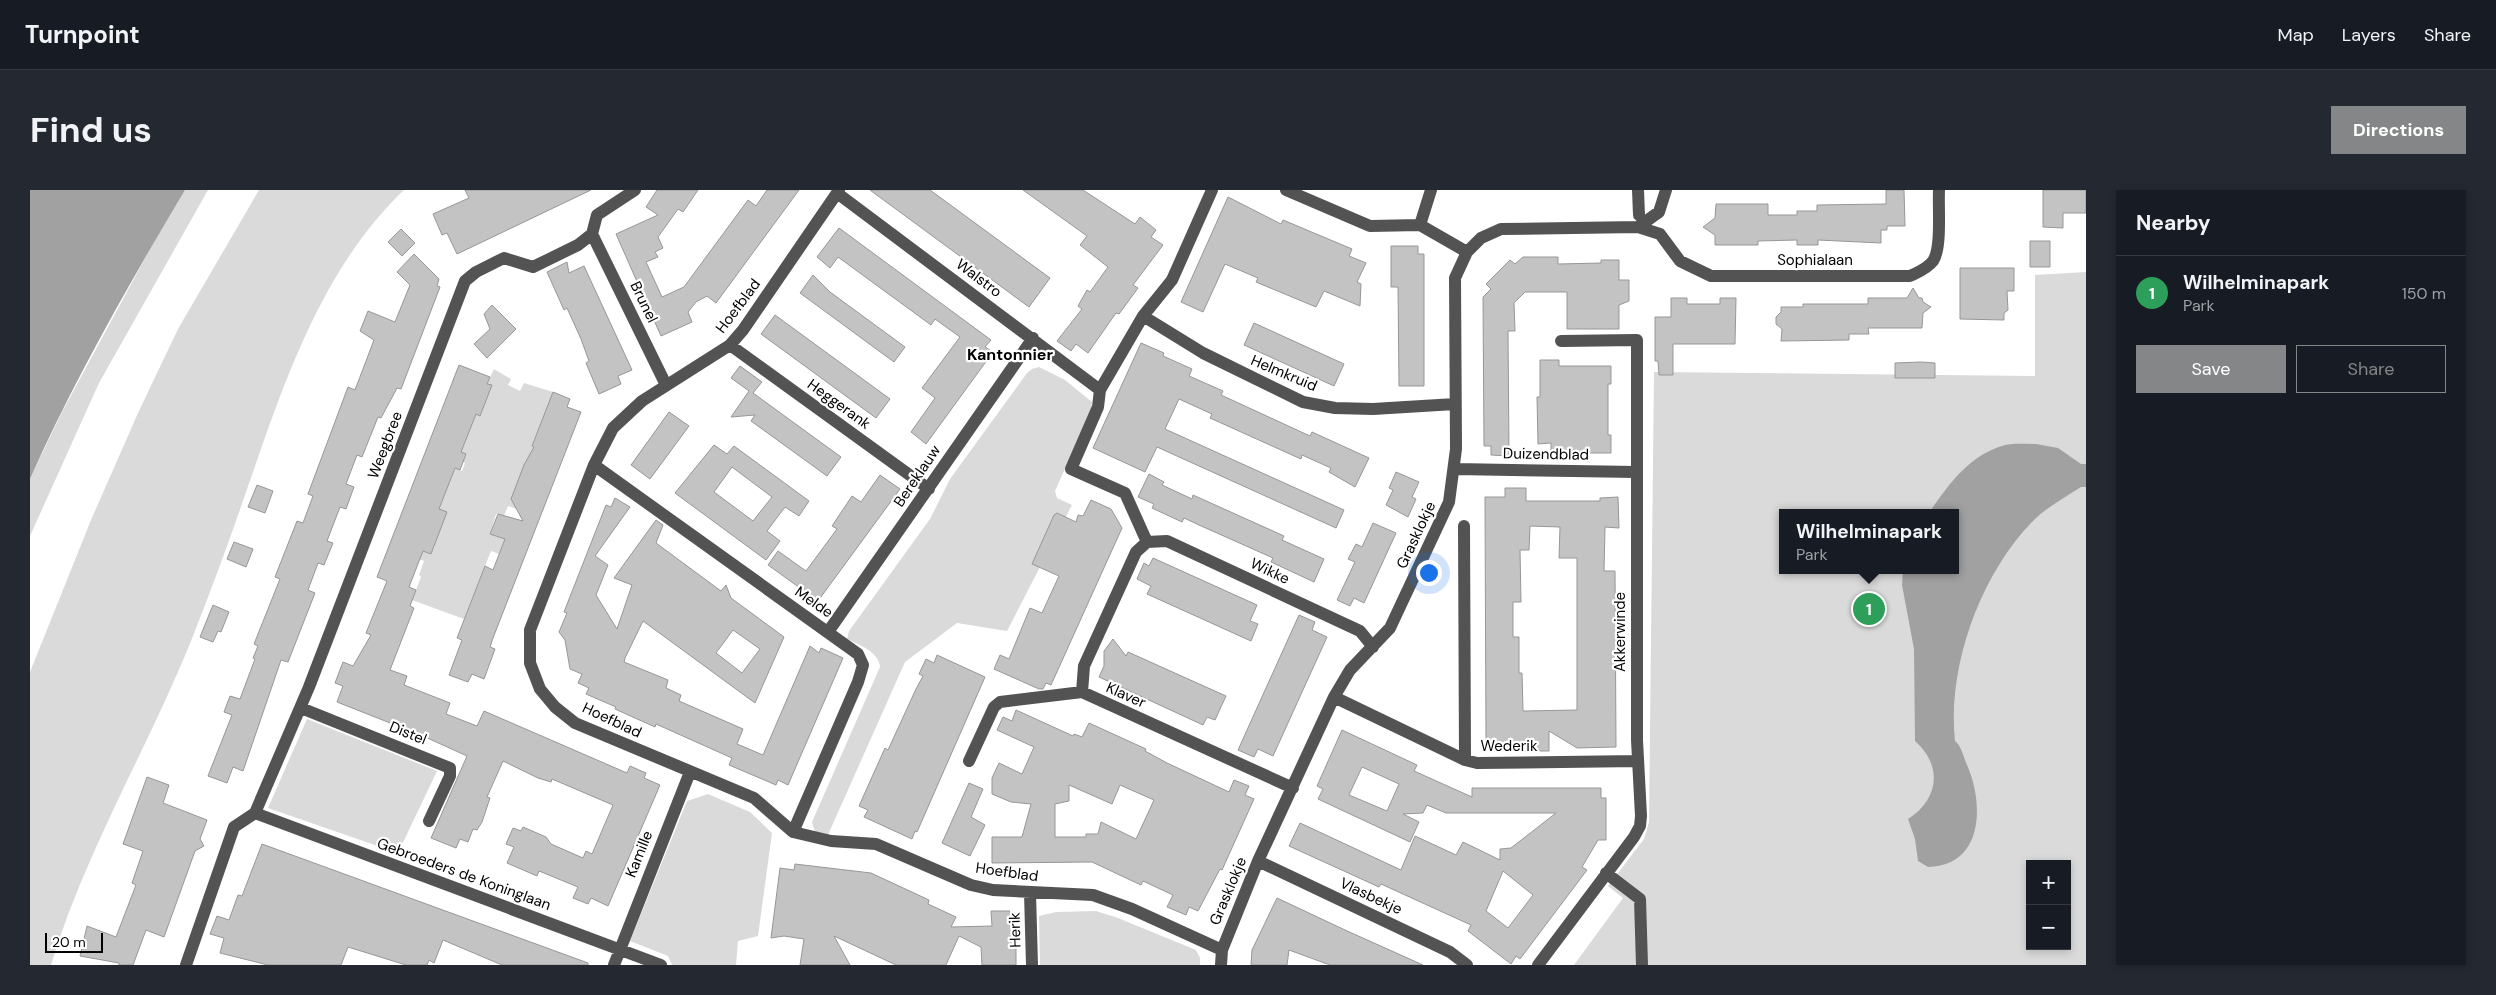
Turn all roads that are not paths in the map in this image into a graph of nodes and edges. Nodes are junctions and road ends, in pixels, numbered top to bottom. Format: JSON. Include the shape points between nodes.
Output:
{"nodes":[{"id":1,"x":635,"y":190,"type":"edge"},
{"id":2,"x":1212,"y":190,"type":"edge"},
{"id":3,"x":1286,"y":190,"type":"edge"},
{"id":4,"x":1431,"y":190,"type":"edge"},
{"id":5,"x":1638,"y":190,"type":"edge"},
{"id":6,"x":1666,"y":190,"type":"edge"},
{"id":7,"x":1939,"y":190,"type":"edge"},
{"id":8,"x":838,"y":192,"type":"edge"},
{"id":9,"x":1638,"y":221,"type":"junction"},
{"id":10,"x":1420,"y":225,"type":"junction"},
{"id":11,"x":592,"y":234,"type":"junction"},
{"id":12,"x":1467,"y":252,"type":"junction"},
{"id":13,"x":1143,"y":316,"type":"junction"},
{"id":14,"x":1033,"y":338,"type":"junction"},
{"id":15,"x":1561,"y":340,"type":"dead end"},
{"id":16,"x":730,"y":345,"type":"junction"},
{"id":17,"x":666,"y":385,"type":"junction"},
{"id":18,"x":1100,"y":390,"type":"junction"},
{"id":19,"x":1455,"y":404,"type":"junction"},
{"id":20,"x":594,"y":464,"type":"junction"},
{"id":21,"x":1455,"y":469,"type":"junction"},
{"id":22,"x":1636,"y":472,"type":"junction"},
{"id":23,"x":929,"y":489,"type":"junction"},
{"id":24,"x":1464,"y":526,"type":"dead end"},
{"id":25,"x":1146,"y":542,"type":"junction"},
{"id":26,"x":828,"y":632,"type":"junction"},
{"id":27,"x":1373,"y":647,"type":"junction"},
{"id":28,"x":1082,"y":692,"type":"junction"},
{"id":29,"x":1334,"y":698,"type":"junction"},
{"id":30,"x":301,"y":708,"type":"junction"},
{"id":31,"x":1465,"y":760,"type":"junction"},
{"id":32,"x":969,"y":761,"type":"dead end"},
{"id":33,"x":1638,"y":761,"type":"junction"},
{"id":34,"x":690,"y":772,"type":"junction"},
{"id":35,"x":1294,"y":788,"type":"junction"},
{"id":36,"x":255,"y":814,"type":"junction"},
{"id":37,"x":429,"y":821,"type":"dead end"},
{"id":38,"x":793,"y":832,"type":"junction"},
{"id":39,"x":1258,"y":862,"type":"junction"},
{"id":40,"x":1606,"y":873,"type":"junction"},
{"id":41,"x":1030,"y":893,"type":"junction"},
{"id":42,"x":620,"y":949,"type":"junction"},
{"id":43,"x":1222,"y":950,"type":"junction"},
{"id":44,"x":186,"y":965,"type":"edge"},
{"id":45,"x":614,"y":965,"type":"edge"},
{"id":46,"x":660,"y":965,"type":"edge"},
{"id":47,"x":1032,"y":965,"type":"edge"},
{"id":48,"x":1221,"y":965,"type":"edge"},
{"id":49,"x":1467,"y":965,"type":"edge"},
{"id":50,"x":1538,"y":965,"type":"edge"},
{"id":51,"x":1642,"y":965,"type":"edge"}],
"edges":[{"from":1,"to":11,"type":"street","via":[[597,215]]},
{"from":2,"to":13,"type":"street","via":[[1172,280]]},
{"from":3,"to":10,"type":"street","via":[[1370,226]]},
{"from":4,"to":10,"type":"street"},
{"from":5,"to":9,"type":"street"},
{"from":6,"to":9,"type":"street","via":[[1659,212]]},
{"from":7,"to":9,"type":"street","name":"Sophialaan","via":[[1934,260],[1910,276],[1711,276],[1680,261],[1660,234]]},
{"from":8,"to":14,"type":"street","name":"Walstro"},
{"from":8,"to":16,"type":"street","name":"Hoefblad"},
{"from":9,"to":12,"type":"street","name":"Grasklokje","via":[[1501,229],[1481,238]]},
{"from":10,"to":12,"type":"street"},
{"from":11,"to":17,"type":"street","name":"Brunel"},
{"from":11,"to":30,"type":"street","name":"Weegbree","via":[[578,245],[533,267],[504,258],[465,281]]},
{"from":12,"to":19,"type":"street","name":"Grasklokje","via":[[1454,278]]},
{"from":13,"to":18,"type":"street"},
{"from":13,"to":19,"type":"street","name":"Helmkruid","via":[[1203,353],[1302,402],[1335,408],[1373,409]]},
{"from":14,"to":18,"type":"street","name":"Walstro"},
{"from":14,"to":23,"type":"street","name":"Bereklauw"},
{"from":15,"to":22,"type":"street","name":"Akkerwinde","via":[[1637,340]]},
{"from":16,"to":17,"type":"street","name":"Hoefblad"},
{"from":16,"to":23,"type":"street","name":"Heggerank"},
{"from":17,"to":20,"type":"street","name":"Hoefblad","via":[[642,401],[613,428]]},
{"from":18,"to":25,"type":"street","via":[[1098,407],[1071,469],[1125,493]]},
{"from":19,"to":21,"type":"street","name":"Grasklokje"},
{"from":20,"to":26,"type":"street","name":"Melde"},
{"from":20,"to":34,"type":"street","name":"Hoefblad","via":[[530,630],[530,663],[540,689],[575,723]]},
{"from":21,"to":22,"type":"street","name":"Duizendblad"},
{"from":21,"to":27,"type":"street","name":"Grasklokje","via":[[1449,502],[1390,628]]},
{"from":22,"to":33,"type":"street","name":"Akkerwinde"},
{"from":23,"to":26,"type":"street","name":"Bereklauw"},
{"from":24,"to":31,"type":"street"},
{"from":25,"to":27,"type":"street","name":"Wikke","via":[[1167,541],[1285,595],[1360,631]]},
{"from":25,"to":28,"type":"street","via":[[1136,552],[1084,666]]},
{"from":26,"to":38,"type":"street","name":"Melde","via":[[858,654],[863,665]]},
{"from":27,"to":29,"type":"street","name":"Grasklokje","via":[[1350,670]]},
{"from":28,"to":32,"type":"street","name":"Klaver","via":[[1000,702],[994,707]]},
{"from":28,"to":35,"type":"street","name":"Klaver"},
{"from":29,"to":31,"type":"street","name":"Wederik"},
{"from":29,"to":35,"type":"street","name":"Grasklokje"},
{"from":30,"to":36,"type":"street","name":"Weegbree"},
{"from":30,"to":37,"type":"street","name":"Distel","via":[[450,768],[450,776]]},
{"from":31,"to":33,"type":"street","name":"Wederik","via":[[1476,763]]},
{"from":33,"to":40,"type":"street","name":"Akkerwinde","via":[[1640,826]]},
{"from":34,"to":38,"type":"street","name":"Hoefblad","via":[[754,798]]},
{"from":34,"to":42,"type":"street","name":"Kamille"},
{"from":35,"to":39,"type":"street","name":"Grasklokje"},
{"from":36,"to":42,"type":"street","name":"Gebroeders de Koninglaan"},
{"from":36,"to":44,"type":"street","via":[[234,827]]},
{"from":38,"to":41,"type":"street","name":"Hoefblad","via":[[831,841],[876,844],[971,885]]},
{"from":39,"to":43,"type":"street","name":"Grasklokje"},
{"from":39,"to":49,"type":"street","name":"Vlasbekje","via":[[1450,952]]},
{"from":40,"to":50,"type":"street","name":"Akkerwinde"},
{"from":40,"to":51,"type":"street","via":[[1640,899]]},
{"from":41,"to":43,"type":"street","name":"Hoefblad","via":[[1093,895]]},
{"from":41,"to":47,"type":"street","name":"Herik"},
{"from":42,"to":45,"type":"street","name":"Kamille"},
{"from":42,"to":46,"type":"street","name":"Gebroeders de Koninglaan"},
{"from":43,"to":48,"type":"street","name":"Grasklokje"}]}
